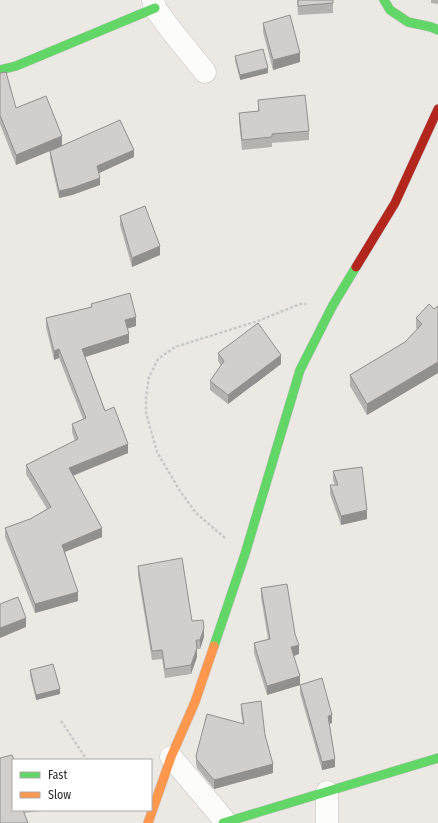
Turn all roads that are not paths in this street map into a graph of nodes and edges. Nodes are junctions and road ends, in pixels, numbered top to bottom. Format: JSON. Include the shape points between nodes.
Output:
{"nodes":[{"id":1,"x":384,"y":0,"type":"edge"},
{"id":2,"x":154,"y":4,"type":"edge"},
{"id":3,"x":438,"y":30,"type":"edge"},
{"id":4,"x":0,"y":70,"type":"edge"},
{"id":5,"x":205,"y":72,"type":"dead end"},
{"id":6,"x":438,"y":109,"type":"edge"},
{"id":7,"x":172,"y":757,"type":"junction"},
{"id":8,"x":438,"y":758,"type":"edge"},
{"id":9,"x":327,"y":792,"type":"junction"},
{"id":10,"x":225,"y":822,"type":"edge"},
{"id":11,"x":148,"y":823,"type":"edge"},
{"id":12,"x":328,"y":823,"type":"edge"}],
"edges":[{"from":1,"to":3,"type":"street","via":[[390,10],[408,22]]},
{"from":2,"to":4,"type":"street","via":[[16,66]]},
{"from":2,"to":5,"type":"street"},
{"from":6,"to":7,"type":"street","via":[[395,202],[333,305],[300,370],[245,554],[194,702]]},
{"from":7,"to":10,"type":"street"},
{"from":7,"to":11,"type":"street"},
{"from":8,"to":9,"type":"street"},
{"from":9,"to":10,"type":"street"},
{"from":9,"to":12,"type":"street"}]}
